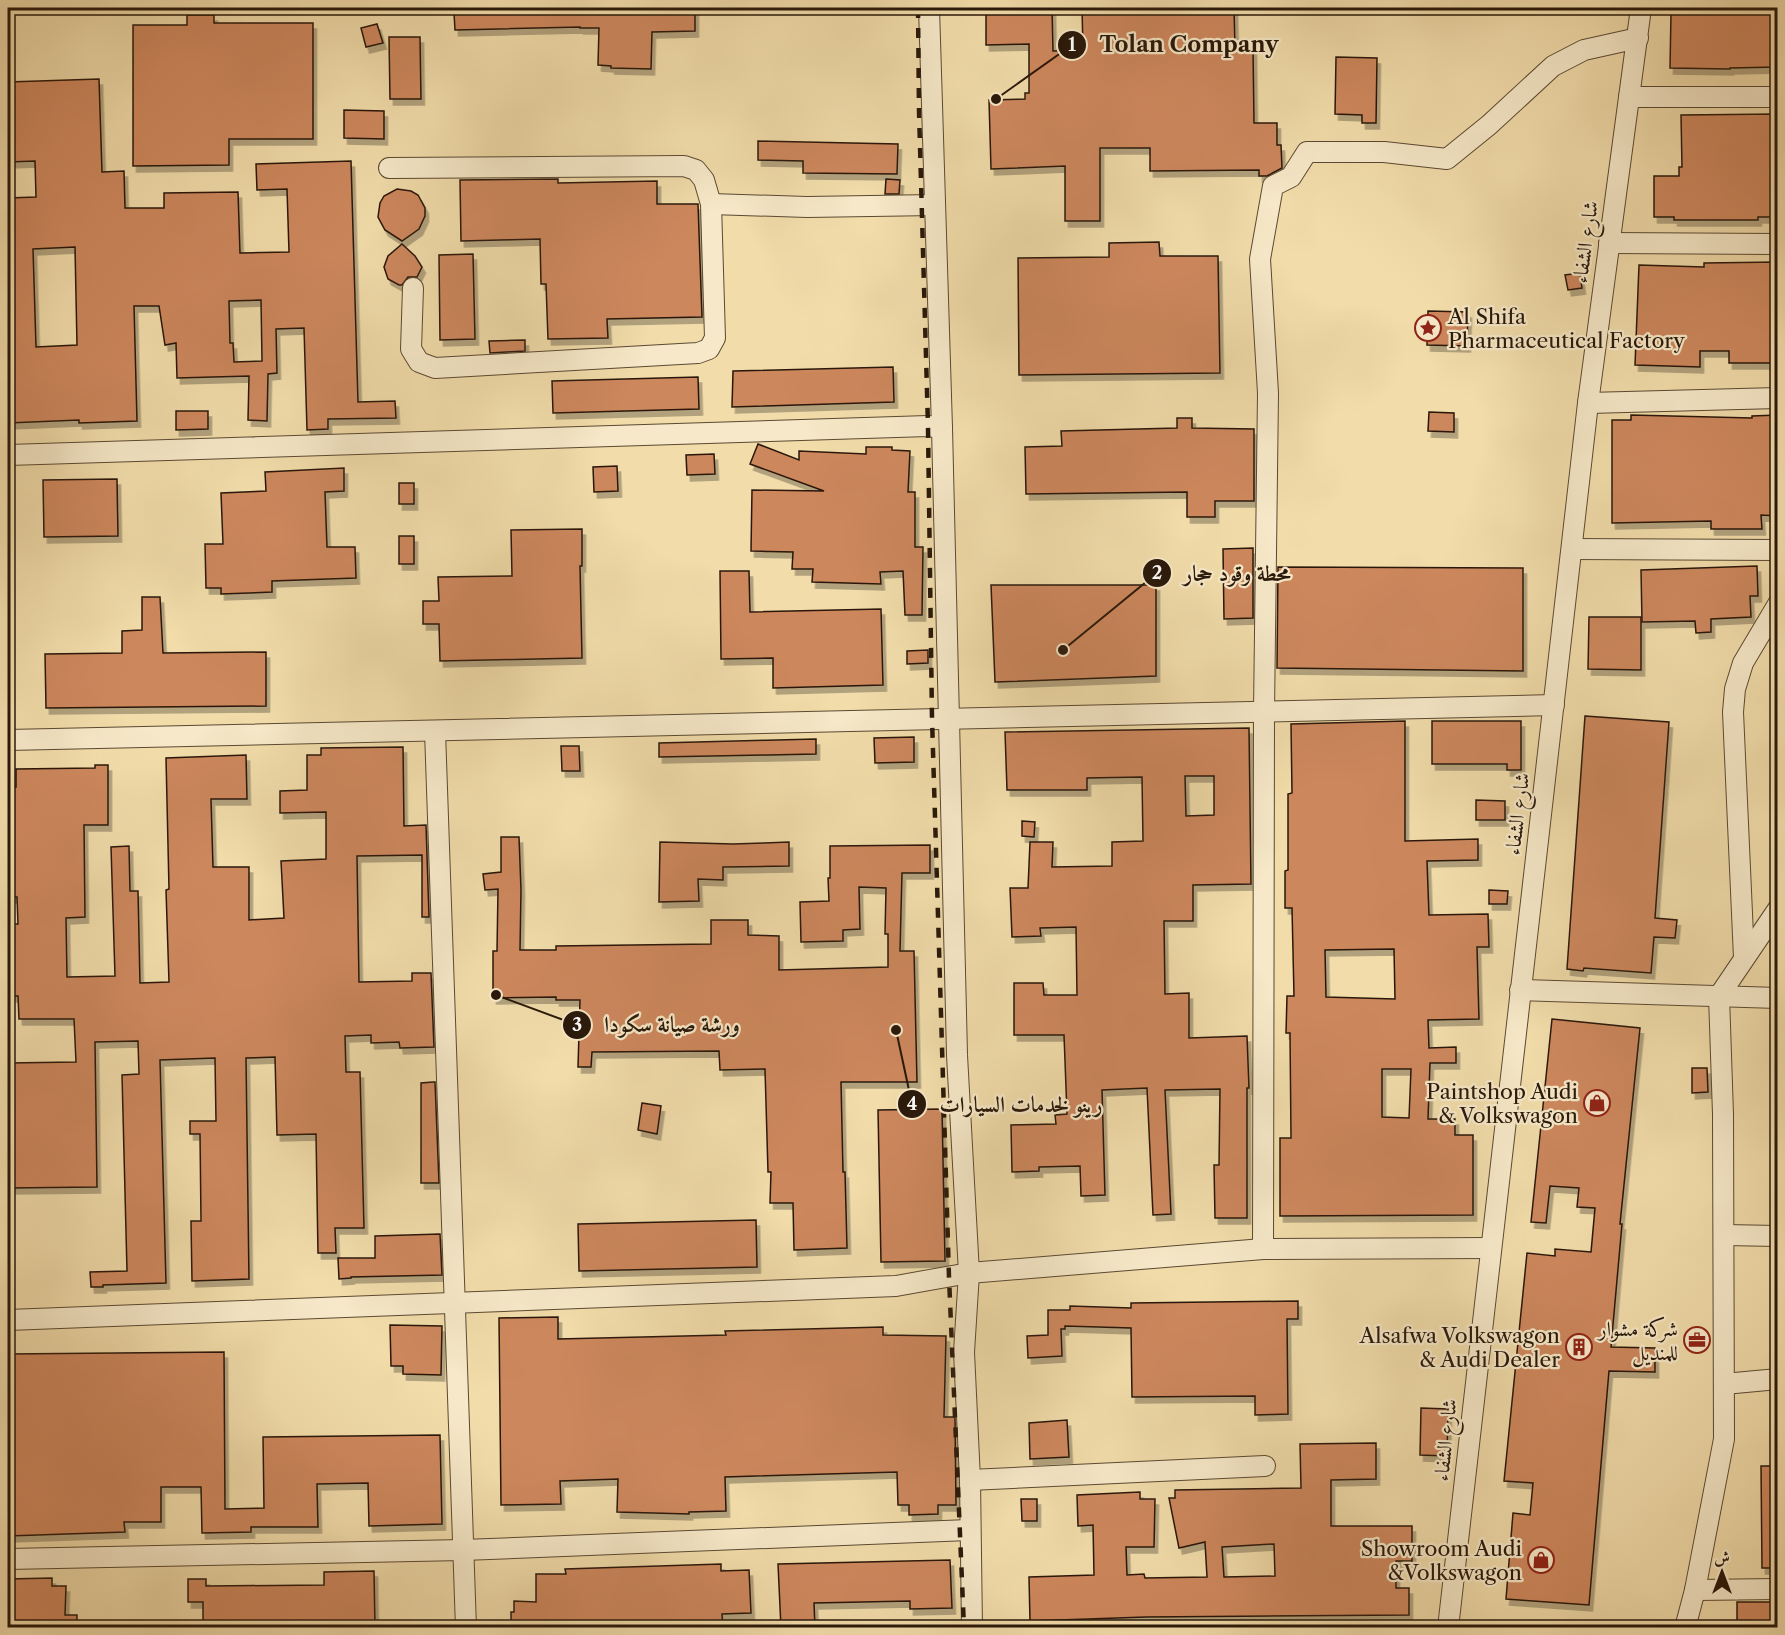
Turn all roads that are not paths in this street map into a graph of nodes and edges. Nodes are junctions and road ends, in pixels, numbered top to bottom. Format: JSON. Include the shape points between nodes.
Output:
{"nodes":[{"id":1,"x":929,"y":8,"type":"edge"},
{"id":2,"x":1641,"y":8,"type":"edge"},
{"id":3,"x":1638,"y":38,"type":"junction"},
{"id":4,"x":1629,"y":97,"type":"junction"},
{"id":5,"x":1778,"y":97,"type":"edge"},
{"id":6,"x":389,"y":168,"type":"dead end"},
{"id":7,"x":711,"y":204,"type":"junction"},
{"id":8,"x":935,"y":205,"type":"junction"},
{"id":9,"x":1609,"y":243,"type":"junction"},
{"id":10,"x":1778,"y":244,"type":"edge"},
{"id":11,"x":413,"y":288,"type":"dead end"},
{"id":12,"x":1778,"y":398,"type":"edge"},
{"id":13,"x":1588,"y":403,"type":"junction"},
{"id":14,"x":942,"y":428,"type":"junction"},
{"id":15,"x":8,"y":455,"type":"edge"},
{"id":16,"x":1572,"y":549,"type":"junction"},
{"id":17,"x":1778,"y":550,"type":"edge"},
{"id":18,"x":1778,"y":604,"type":"edge"},
{"id":19,"x":1554,"y":705,"type":"junction"},
{"id":20,"x":1264,"y":712,"type":"junction"},
{"id":21,"x":949,"y":719,"type":"junction"},
{"id":22,"x":435,"y":731,"type":"junction"},
{"id":23,"x":8,"y":740,"type":"edge"},
{"id":24,"x":1778,"y":909,"type":"edge"},
{"id":25,"x":1744,"y":958,"type":"junction"},
{"id":26,"x":1520,"y":990,"type":"junction"},
{"id":27,"x":1719,"y":996,"type":"junction"},
{"id":28,"x":1778,"y":998,"type":"edge"},
{"id":29,"x":1724,"y":1235,"type":"junction"},
{"id":30,"x":1778,"y":1236,"type":"edge"},
{"id":31,"x":1491,"y":1248,"type":"junction"},
{"id":32,"x":1263,"y":1249,"type":"junction"},
{"id":33,"x":969,"y":1273,"type":"junction"},
{"id":34,"x":455,"y":1303,"type":"junction"},
{"id":35,"x":8,"y":1320,"type":"edge"},
{"id":36,"x":1778,"y":1379,"type":"edge"},
{"id":37,"x":1724,"y":1384,"type":"junction"},
{"id":38,"x":1265,"y":1466,"type":"dead end"},
{"id":39,"x":970,"y":1480,"type":"junction"},
{"id":40,"x":969,"y":1530,"type":"junction"},
{"id":41,"x":463,"y":1550,"type":"junction"},
{"id":42,"x":8,"y":1559,"type":"edge"},
{"id":43,"x":1778,"y":1589,"type":"edge"},
{"id":44,"x":1695,"y":1590,"type":"junction"},
{"id":45,"x":466,"y":1628,"type":"edge"},
{"id":46,"x":972,"y":1628,"type":"edge"},
{"id":47,"x":1448,"y":1628,"type":"edge"},
{"id":48,"x":1685,"y":1628,"type":"edge"}],
"edges":[{"from":1,"to":8,"type":"street"},
{"from":2,"to":3,"type":"street","name":"شارع الشفاء"},
{"from":3,"to":4,"type":"street","name":"شارع الشفاء"},
{"from":3,"to":20,"type":"street","via":[[1584,50],[1553,66],[1447,159],[1384,152],[1307,152],[1291,177],[1273,186],[1260,259],[1268,393]]},
{"from":4,"to":5,"type":"street"},
{"from":4,"to":9,"type":"street","name":"شارع الشفاء"},
{"from":6,"to":7,"type":"street","via":[[684,166],[696,170],[704,180]]},
{"from":7,"to":8,"type":"street"},
{"from":7,"to":11,"type":"street","via":[[715,338],[708,349],[698,353],[435,368],[419,362],[411,349]]},
{"from":8,"to":14,"type":"street"},
{"from":9,"to":10,"type":"street"},
{"from":9,"to":13,"type":"street","name":"شارع الشفاء"},
{"from":12,"to":13,"type":"street"},
{"from":13,"to":16,"type":"street","name":"شارع الشفاء"},
{"from":14,"to":15,"type":"street"},
{"from":14,"to":21,"type":"street"},
{"from":16,"to":17,"type":"street"},
{"from":16,"to":19,"type":"street","name":"شارع الشفاء"},
{"from":18,"to":25,"type":"street","via":[[1743,663],[1735,689]]},
{"from":19,"to":20,"type":"street"},
{"from":19,"to":26,"type":"street","name":"شارع الشفاء"},
{"from":20,"to":21,"type":"street"},
{"from":20,"to":32,"type":"street"},
{"from":21,"to":22,"type":"street"},
{"from":21,"to":33,"type":"street","via":[[957,1056]]},
{"from":22,"to":23,"type":"street"},
{"from":22,"to":34,"type":"street"},
{"from":24,"to":25,"type":"street"},
{"from":25,"to":27,"type":"street"},
{"from":26,"to":27,"type":"street"},
{"from":26,"to":31,"type":"street","name":"شارع الشفاء"},
{"from":27,"to":28,"type":"street"},
{"from":27,"to":29,"type":"street"},
{"from":29,"to":30,"type":"street"},
{"from":29,"to":37,"type":"street"},
{"from":31,"to":32,"type":"street"},
{"from":31,"to":47,"type":"street","name":"شارع الشفاء"},
{"from":32,"to":33,"type":"street"},
{"from":33,"to":34,"type":"street","via":[[896,1286]]},
{"from":33,"to":39,"type":"street","via":[[964,1352]]},
{"from":34,"to":35,"type":"street"},
{"from":34,"to":41,"type":"street"},
{"from":36,"to":37,"type":"street"},
{"from":37,"to":44,"type":"street","via":[[1724,1439]]},
{"from":38,"to":39,"type":"street"},
{"from":39,"to":40,"type":"street"},
{"from":40,"to":41,"type":"street"},
{"from":40,"to":46,"type":"street"},
{"from":41,"to":42,"type":"street"},
{"from":41,"to":45,"type":"street"},
{"from":43,"to":44,"type":"street"},
{"from":44,"to":48,"type":"street"}]}
